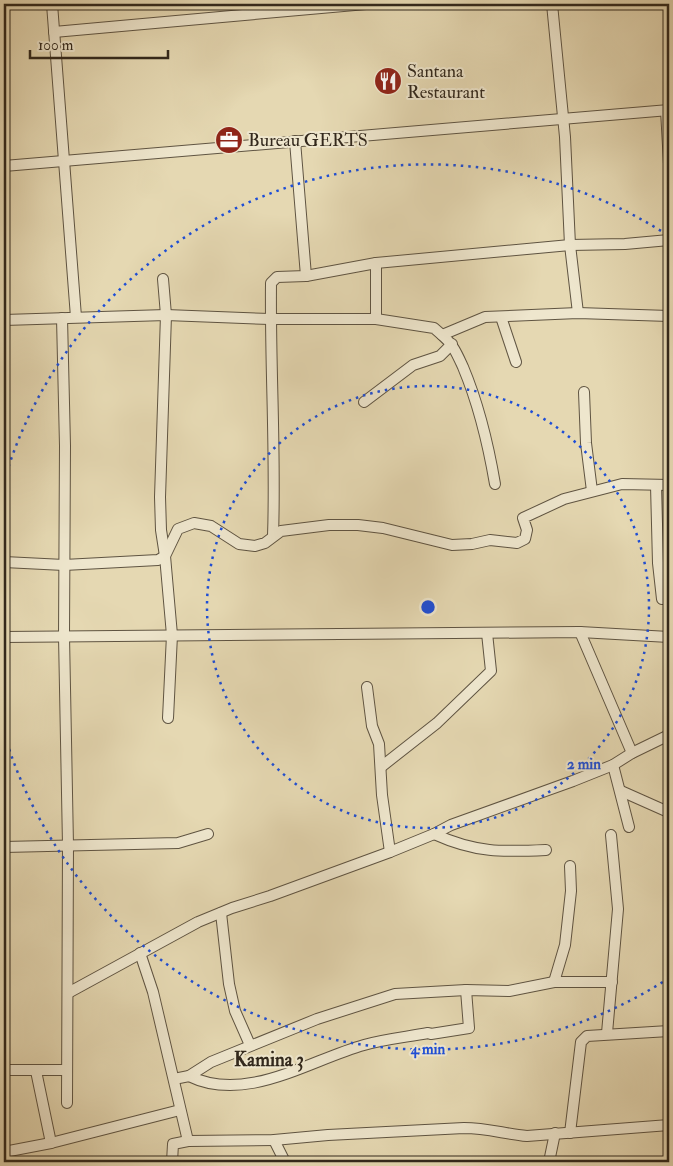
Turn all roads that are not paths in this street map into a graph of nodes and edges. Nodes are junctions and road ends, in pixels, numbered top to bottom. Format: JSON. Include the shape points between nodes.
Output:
{"nodes":[{"id":1,"x":52,"y":4,"type":"edge"},
{"id":2,"x":366,"y":4,"type":"edge"},
{"id":3,"x":552,"y":4,"type":"edge"},
{"id":4,"x":54,"y":32,"type":"junction"},
{"id":5,"x":668,"y":110,"type":"edge"},
{"id":6,"x":563,"y":119,"type":"junction"},
{"id":7,"x":295,"y":141,"type":"junction"},
{"id":8,"x":64,"y":162,"type":"junction"},
{"id":9,"x":669,"y":164,"type":"edge"},
{"id":10,"x":4,"y":166,"type":"edge"},
{"id":11,"x":669,"y":240,"type":"edge"},
{"id":12,"x":570,"y":245,"type":"junction"},
{"id":13,"x":376,"y":263,"type":"junction"},
{"id":14,"x":306,"y":276,"type":"junction"},
{"id":15,"x":163,"y":279,"type":"dead end"},
{"id":16,"x":578,"y":313,"type":"junction"},
{"id":17,"x":166,"y":315,"type":"junction"},
{"id":18,"x":669,"y":316,"type":"edge"},
{"id":19,"x":76,"y":317,"type":"junction"},
{"id":20,"x":501,"y":317,"type":"junction"},
{"id":21,"x":62,"y":318,"type":"junction"},
{"id":22,"x":270,"y":319,"type":"junction"},
{"id":23,"x":376,"y":319,"type":"junction"},
{"id":24,"x":4,"y":320,"type":"edge"},
{"id":25,"x":442,"y":335,"type":"junction"},
{"id":26,"x":452,"y":344,"type":"junction"},
{"id":27,"x":516,"y":362,"type":"dead end"},
{"id":28,"x":584,"y":392,"type":"dead end"},
{"id":29,"x":364,"y":402,"type":"dead end"},
{"id":30,"x":495,"y":484,"type":"dead end"},
{"id":31,"x":656,"y":485,"type":"junction"},
{"id":32,"x":669,"y":485,"type":"edge"},
{"id":33,"x":592,"y":491,"type":"junction"},
{"id":34,"x":274,"y":536,"type":"junction"},
{"id":35,"x":166,"y":556,"type":"junction"},
{"id":36,"x":4,"y":562,"type":"edge"},
{"id":37,"x":64,"y":565,"type":"junction"},
{"id":38,"x":662,"y":599,"type":"dead end"},
{"id":39,"x":580,"y":632,"type":"junction"},
{"id":40,"x":487,"y":633,"type":"junction"},
{"id":41,"x":172,"y":635,"type":"junction"},
{"id":42,"x":64,"y":636,"type":"junction"},
{"id":43,"x":4,"y":637,"type":"edge"},
{"id":44,"x":669,"y":637,"type":"edge"},
{"id":45,"x":367,"y":687,"type":"dead end"},
{"id":46,"x":168,"y":718,"type":"dead end"},
{"id":47,"x":669,"y":736,"type":"edge"},
{"id":48,"x":632,"y":753,"type":"junction"},
{"id":49,"x":614,"y":765,"type":"junction"},
{"id":50,"x":381,"y":767,"type":"junction"},
{"id":51,"x":621,"y":791,"type":"junction"},
{"id":52,"x":666,"y":811,"type":"dead end"},
{"id":53,"x":629,"y":827,"type":"dead end"},
{"id":54,"x":208,"y":834,"type":"dead end"},
{"id":55,"x":434,"y":834,"type":"junction"},
{"id":56,"x":611,"y":836,"type":"dead end"},
{"id":57,"x":68,"y":845,"type":"junction"},
{"id":58,"x":4,"y":847,"type":"edge"},
{"id":59,"x":546,"y":850,"type":"dead end"},
{"id":60,"x":390,"y":852,"type":"junction"},
{"id":61,"x":570,"y":866,"type":"dead end"},
{"id":62,"x":221,"y":913,"type":"junction"},
{"id":63,"x":140,"y":953,"type":"junction"},
{"id":64,"x":554,"y":982,"type":"junction"},
{"id":65,"x":612,"y":982,"type":"junction"},
{"id":66,"x":466,"y":990,"type":"junction"},
{"id":67,"x":68,"y":993,"type":"junction"},
{"id":68,"x":669,"y":1031,"type":"edge"},
{"id":69,"x":607,"y":1033,"type":"junction"},
{"id":70,"x":250,"y":1045,"type":"junction"},
{"id":71,"x":4,"y":1070,"type":"edge"},
{"id":72,"x":67,"y":1070,"type":"junction"},
{"id":73,"x":36,"y":1071,"type":"junction"},
{"id":74,"x":189,"y":1076,"type":"junction"},
{"id":75,"x":174,"y":1079,"type":"junction"},
{"id":76,"x":68,"y":1103,"type":"dead end"},
{"id":77,"x":180,"y":1110,"type":"junction"},
{"id":78,"x":669,"y":1125,"type":"edge"},
{"id":79,"x":555,"y":1133,"type":"junction"},
{"id":80,"x":570,"y":1133,"type":"junction"},
{"id":81,"x":188,"y":1140,"type":"junction"},
{"id":82,"x":274,"y":1140,"type":"junction"},
{"id":83,"x":51,"y":1143,"type":"junction"},
{"id":84,"x":4,"y":1152,"type":"edge"},
{"id":85,"x":172,"y":1162,"type":"edge"},
{"id":86,"x":286,"y":1162,"type":"edge"},
{"id":87,"x":550,"y":1162,"type":"edge"}],
"edges":[{"from":1,"to":4,"type":"street"},
{"from":2,"to":4,"type":"street"},
{"from":3,"to":6,"type":"street"},
{"from":4,"to":8,"type":"street"},
{"from":5,"to":6,"type":"street"},
{"from":5,"to":9,"type":"street"},
{"from":6,"to":7,"type":"street"},
{"from":6,"to":12,"type":"street"},
{"from":7,"to":8,"type":"street"},
{"from":7,"to":14,"type":"street"},
{"from":8,"to":10,"type":"street"},
{"from":8,"to":19,"type":"street"},
{"from":11,"to":12,"type":"street"},
{"from":12,"to":13,"type":"street"},
{"from":12,"to":16,"type":"street"},
{"from":13,"to":14,"type":"street"},
{"from":13,"to":23,"type":"street"},
{"from":14,"to":22,"type":"street","via":[[277,277],[271,283]]},
{"from":15,"to":17,"type":"street"},
{"from":16,"to":18,"type":"street"},
{"from":16,"to":20,"type":"street"},
{"from":17,"to":19,"type":"street"},
{"from":17,"to":22,"type":"street"},
{"from":17,"to":35,"type":"street","via":[[160,497]]},
{"from":19,"to":21,"type":"street"},
{"from":20,"to":25,"type":"street","via":[[485,317]]},
{"from":20,"to":27,"type":"street"},
{"from":21,"to":24,"type":"street"},
{"from":21,"to":37,"type":"street"},
{"from":22,"to":23,"type":"street"},
{"from":22,"to":34,"type":"street"},
{"from":23,"to":25,"type":"street","via":[[434,328]]},
{"from":25,"to":26,"type":"street"},
{"from":26,"to":29,"type":"street","via":[[440,356],[412,366]]},
{"from":26,"to":30,"type":"street","via":[[472,387]]},
{"from":28,"to":33,"type":"street"},
{"from":31,"to":32,"type":"street"},
{"from":31,"to":33,"type":"street","via":[[622,484]]},
{"from":31,"to":38,"type":"street"},
{"from":33,"to":34,"type":"street","via":[[564,498],[523,518],[525,538],[517,543],[490,540],[452,544],[358,525],[298,528],[281,531]]},
{"from":34,"to":35,"type":"street","via":[[255,546],[239,544],[211,526],[194,523],[178,529]]},
{"from":35,"to":37,"type":"street","via":[[139,562]]},
{"from":35,"to":41,"type":"street"},
{"from":36,"to":37,"type":"street"},
{"from":37,"to":42,"type":"street"},
{"from":39,"to":40,"type":"street"},
{"from":39,"to":44,"type":"street"},
{"from":39,"to":48,"type":"street"},
{"from":40,"to":41,"type":"street"},
{"from":40,"to":50,"type":"street","via":[[491,671],[437,723]]},
{"from":41,"to":42,"type":"street"},
{"from":41,"to":46,"type":"street"},
{"from":42,"to":43,"type":"street"},
{"from":42,"to":57,"type":"street"},
{"from":45,"to":50,"type":"street"},
{"from":47,"to":48,"type":"street"},
{"from":48,"to":49,"type":"street"},
{"from":49,"to":51,"type":"street"},
{"from":49,"to":55,"type":"street"},
{"from":50,"to":60,"type":"street"},
{"from":51,"to":52,"type":"street"},
{"from":51,"to":53,"type":"street"},
{"from":54,"to":57,"type":"street","via":[[178,843]]},
{"from":55,"to":59,"type":"street","via":[[478,850]]},
{"from":55,"to":60,"type":"street"},
{"from":56,"to":65,"type":"street","via":[[618,909]]},
{"from":57,"to":58,"type":"street"},
{"from":57,"to":67,"type":"street"},
{"from":60,"to":62,"type":"street"},
{"from":61,"to":64,"type":"street","via":[[571,891],[565,945]]},
{"from":62,"to":63,"type":"street"},
{"from":62,"to":70,"type":"street","via":[[229,984],[235,1011]]},
{"from":63,"to":67,"type":"street"},
{"from":63,"to":75,"type":"street","via":[[154,992]]},
{"from":64,"to":65,"type":"street"},
{"from":64,"to":66,"type":"street","via":[[509,991]]},
{"from":65,"to":69,"type":"street"},
{"from":66,"to":70,"type":"street","via":[[395,994]]},
{"from":66,"to":74,"type":"street","via":[[470,1028],[363,1045],[286,1074],[238,1085],[199,1081]]},
{"from":67,"to":72,"type":"street"},
{"from":68,"to":69,"type":"street"},
{"from":69,"to":80,"type":"street","via":[[587,1036],[580,1042]]},
{"from":70,"to":74,"type":"street","via":[[211,1062]]},
{"from":71,"to":73,"type":"street"},
{"from":72,"to":73,"type":"street"},
{"from":72,"to":76,"type":"street"},
{"from":73,"to":83,"type":"street"},
{"from":74,"to":75,"type":"street"},
{"from":75,"to":77,"type":"street"},
{"from":77,"to":81,"type":"street"},
{"from":77,"to":83,"type":"street"},
{"from":78,"to":80,"type":"street"},
{"from":79,"to":80,"type":"street"},
{"from":79,"to":82,"type":"street","via":[[527,1136],[484,1128],[464,1128]]},
{"from":79,"to":87,"type":"street"},
{"from":81,"to":82,"type":"street"},
{"from":81,"to":85,"type":"street","via":[[172,1144]]},
{"from":82,"to":86,"type":"street"},
{"from":83,"to":84,"type":"street"}]}
